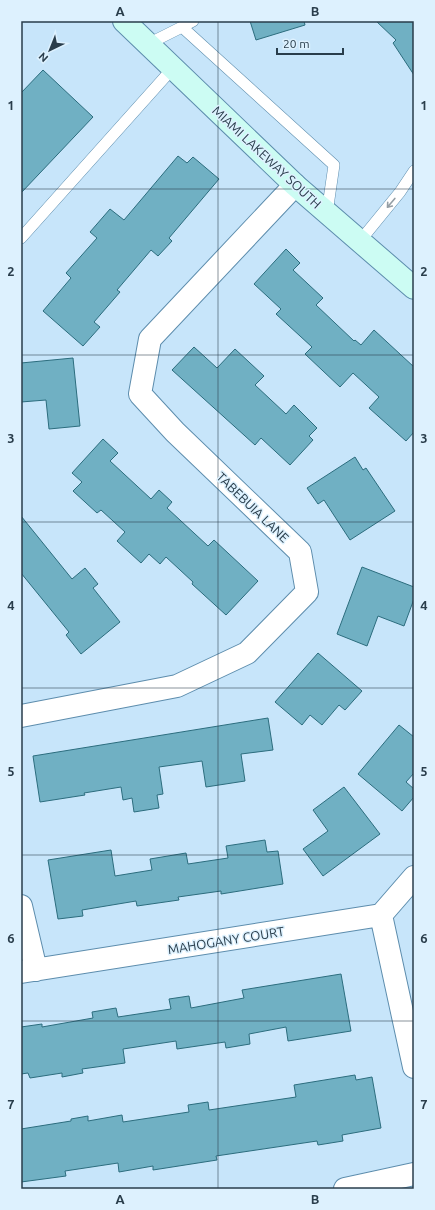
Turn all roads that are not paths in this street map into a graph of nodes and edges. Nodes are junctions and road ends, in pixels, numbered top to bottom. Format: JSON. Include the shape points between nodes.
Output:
{"nodes":[{"id":1,"x":124,"y":21,"type":"edge"},
{"id":2,"x":193,"y":21,"type":"edge"},
{"id":3,"x":182,"y":27,"type":"junction"},
{"id":4,"x":148,"y":44,"type":"junction"},
{"id":5,"x":173,"y":68,"type":"junction"},
{"id":6,"x":414,"y":171,"type":"edge"},
{"id":7,"x":295,"y":185,"type":"junction"},
{"id":8,"x":327,"y":213,"type":"junction"},
{"id":9,"x":21,"y":238,"type":"edge"},
{"id":10,"x":360,"y":241,"type":"junction"},
{"id":11,"x":414,"y":288,"type":"edge"},
{"id":12,"x":21,"y":716,"type":"edge"},
{"id":13,"x":414,"y":877,"type":"edge"},
{"id":14,"x":21,"y":906,"type":"edge"},
{"id":15,"x":380,"y":915,"type":"junction"},
{"id":16,"x":29,"y":971,"type":"edge"},
{"id":17,"x":414,"y":1067,"type":"edge"},
{"id":18,"x":414,"y":1174,"type":"edge"},
{"id":19,"x":344,"y":1189,"type":"edge"}],
"edges":[{"from":1,"to":4,"type":"street","name":"MIAMI LAKEWAY SOUTH"},
{"from":2,"to":3,"type":"lane"},
{"from":3,"to":4,"type":"lane"},
{"from":3,"to":8,"type":"lane","via":[[334,165]]},
{"from":4,"to":5,"type":"street","name":"MIAMI LAKEWAY SOUTH"},
{"from":5,"to":7,"type":"street","name":"MIAMI LAKEWAY SOUTH"},
{"from":5,"to":9,"type":"lane"},
{"from":6,"to":10,"type":"lane","one_way":true},
{"from":7,"to":8,"type":"street","name":"MIAMI LAKEWAY SOUTH"},
{"from":7,"to":12,"type":"street","name":"TABEBUIA LANE","via":[[150,339],[140,394],[175,432],[300,552],[307,592],[247,653],[178,686]]},
{"from":8,"to":10,"type":"street","name":"MIAMI LAKEWAY SOUTH"},
{"from":10,"to":11,"type":"street","name":"MIAMI LAKEWAY SOUTH"},
{"from":13,"to":15,"type":"street"},
{"from":14,"to":16,"type":"street"},
{"from":15,"to":16,"type":"street","name":"MAHOGANY COURT"},
{"from":15,"to":17,"type":"street"},
{"from":18,"to":19,"type":"street"}]}
